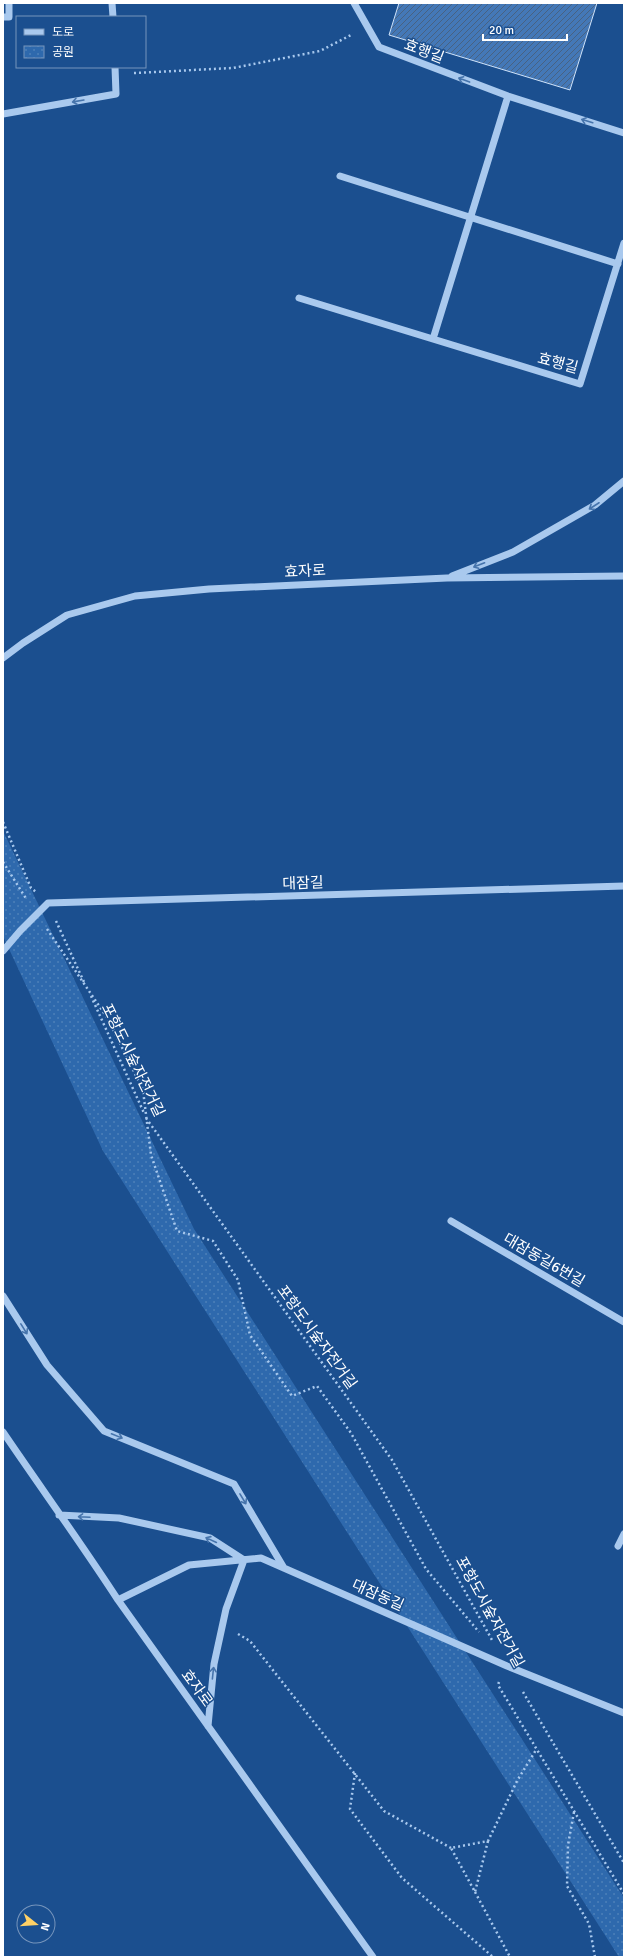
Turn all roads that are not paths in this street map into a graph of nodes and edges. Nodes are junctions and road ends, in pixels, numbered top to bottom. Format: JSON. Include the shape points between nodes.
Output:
{"nodes":[{"id":1,"x":9,"y":3,"type":"edge"},
{"id":2,"x":112,"y":3,"type":"edge"},
{"id":3,"x":354,"y":3,"type":"edge"},
{"id":4,"x":113,"y":16,"type":"edge"},
{"id":5,"x":3,"y":17,"type":"edge"},
{"id":6,"x":115,"y":70,"type":"edge"},
{"id":7,"x":508,"y":96,"type":"junction"},
{"id":8,"x":3,"y":114,"type":"edge"},
{"id":9,"x":624,"y":133,"type":"edge"},
{"id":10,"x":340,"y":176,"type":"dead end"},
{"id":11,"x":470,"y":217,"type":"junction"},
{"id":12,"x":624,"y":244,"type":"edge"},
{"id":13,"x":618,"y":264,"type":"junction"},
{"id":14,"x":299,"y":298,"type":"dead end"},
{"id":15,"x":433,"y":339,"type":"junction"},
{"id":16,"x":624,"y":482,"type":"edge"},
{"id":17,"x":624,"y":576,"type":"edge"},
{"id":18,"x":447,"y":578,"type":"junction"},
{"id":19,"x":3,"y":658,"type":"edge"},
{"id":20,"x":624,"y":886,"type":"edge"},
{"id":21,"x":3,"y":951,"type":"edge"},
{"id":22,"x":451,"y":1221,"type":"dead end"},
{"id":23,"x":3,"y":1296,"type":"edge"},
{"id":24,"x":624,"y":1322,"type":"edge"},
{"id":25,"x":3,"y":1432,"type":"edge"},
{"id":26,"x":59,"y":1515,"type":"junction"},
{"id":27,"x":624,"y":1534,"type":"edge"},
{"id":28,"x":618,"y":1546,"type":"dead end"},
{"id":29,"x":244,"y":1560,"type":"junction"},
{"id":30,"x":284,"y":1568,"type":"junction"},
{"id":31,"x":118,"y":1600,"type":"junction"},
{"id":32,"x":624,"y":1713,"type":"edge"},
{"id":33,"x":208,"y":1726,"type":"junction"},
{"id":34,"x":373,"y":1957,"type":"edge"}],
"edges":[{"from":1,"to":5,"type":"street","via":[[8,17]]},
{"from":2,"to":4,"type":"street"},
{"from":7,"to":3,"type":"street","name":"효행길","one_way":true,"via":[[379,47]]},
{"from":6,"to":8,"type":"street","one_way":true,"via":[[116,94]]},
{"from":9,"to":7,"type":"street","name":"효행길","one_way":true},
{"from":7,"to":11,"type":"street"},
{"from":10,"to":11,"type":"street"},
{"from":11,"to":13,"type":"street"},
{"from":11,"to":15,"type":"street"},
{"from":12,"to":13,"type":"street","name":"효행길"},
{"from":13,"to":15,"type":"street","name":"효행길","via":[[580,384]]},
{"from":14,"to":15,"type":"street","name":"효행길"},
{"from":16,"to":18,"type":"street","one_way":true,"via":[[595,505],[513,552]]},
{"from":17,"to":18,"type":"street","name":"효자로"},
{"from":18,"to":19,"type":"street","name":"효자로","via":[[209,589],[135,596],[67,616]]},
{"from":20,"to":21,"type":"street","name":"대잠길","via":[[48,904]]},
{"from":22,"to":24,"type":"street","name":"대잠동길6번길"},
{"from":23,"to":30,"type":"street","one_way":true,"via":[[47,1365],[104,1431],[234,1484]]},
{"from":25,"to":26,"type":"street","name":"효자로"},
{"from":29,"to":26,"type":"street","one_way":true,"via":[[210,1538],[119,1518]]},
{"from":26,"to":31,"type":"street","name":"효자로","via":[[87,1551]]},
{"from":27,"to":28,"type":"street"},
{"from":29,"to":30,"type":"street","name":"대잠동길","via":[[261,1558]]},
{"from":29,"to":31,"type":"street","name":"대잠동길","via":[[189,1565]]},
{"from":33,"to":29,"type":"street","one_way":true,"via":[[214,1664],[222,1625]]},
{"from":30,"to":32,"type":"street","name":"대잠동길","via":[[507,1666]]},
{"from":31,"to":33,"type":"street","name":"효자로"},
{"from":33,"to":34,"type":"street","name":"효자로"}]}
